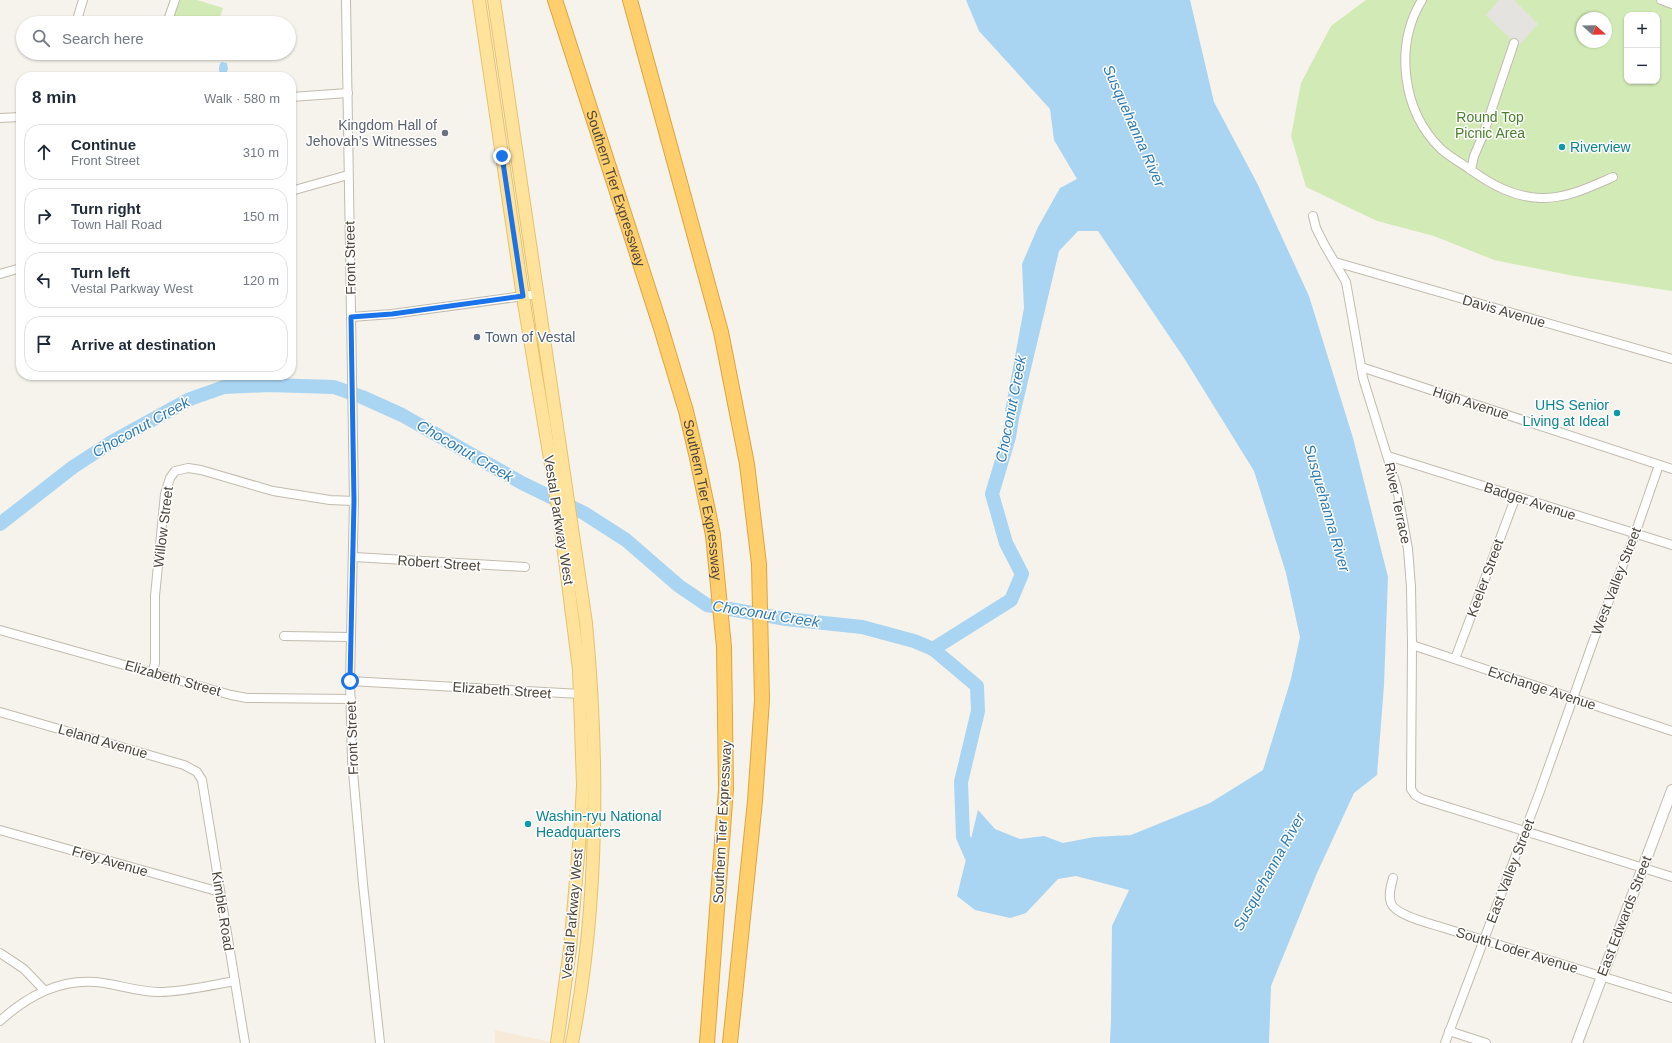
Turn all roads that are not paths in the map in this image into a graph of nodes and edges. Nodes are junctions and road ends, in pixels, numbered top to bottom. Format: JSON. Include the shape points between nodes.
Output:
{"nodes":[{"id":1,"x":83,"y":0,"type":"edge"},
{"id":2,"x":175,"y":0,"type":"edge"},
{"id":3,"x":346,"y":0,"type":"edge"},
{"id":4,"x":479,"y":0,"type":"edge"},
{"id":5,"x":494,"y":0,"type":"edge"},
{"id":6,"x":555,"y":0,"type":"edge"},
{"id":7,"x":630,"y":0,"type":"edge"},
{"id":8,"x":1422,"y":0,"type":"edge"},
{"id":9,"x":1661,"y":0,"type":"edge"},
{"id":10,"x":1672,"y":4,"type":"edge"},
{"id":11,"x":78,"y":16,"type":"edge"},
{"id":12,"x":169,"y":16,"type":"edge"},
{"id":13,"x":1514,"y":43,"type":"dead end"},
{"id":14,"x":348,"y":94,"type":"junction"},
{"id":15,"x":296,"y":97,"type":"edge"},
{"id":16,"x":16,"y":117,"type":"edge"},
{"id":17,"x":0,"y":118,"type":"edge"},
{"id":18,"x":1471,"y":170,"type":"junction"},
{"id":19,"x":348,"y":175,"type":"junction"},
{"id":20,"x":1613,"y":177,"type":"dead end"},
{"id":21,"x":296,"y":190,"type":"edge"},
{"id":22,"x":1313,"y":216,"type":"dead end"},
{"id":23,"x":1335,"y":262,"type":"junction"},
{"id":24,"x":16,"y":269,"type":"edge"},
{"id":25,"x":0,"y":274,"type":"edge"},
{"id":26,"x":538,"y":294,"type":"junction"},
{"id":27,"x":523,"y":296,"type":"junction"},
{"id":28,"x":351,"y":317,"type":"junction"},
{"id":29,"x":1672,"y":359,"type":"edge"},
{"id":30,"x":1361,"y":367,"type":"junction"},
{"id":31,"x":1388,"y":456,"type":"junction"},
{"id":32,"x":1659,"y":464,"type":"junction"},
{"id":33,"x":1672,"y":469,"type":"edge"},
{"id":34,"x":1516,"y":496,"type":"junction"},
{"id":35,"x":354,"y":501,"type":"junction"},
{"id":36,"x":1634,"y":534,"type":"junction"},
{"id":37,"x":1672,"y":545,"type":"edge"},
{"id":38,"x":354,"y":557,"type":"junction"},
{"id":39,"x":525,"y":567,"type":"dead end"},
{"id":40,"x":0,"y":630,"type":"edge"},
{"id":41,"x":284,"y":636,"type":"dead end"},
{"id":42,"x":351,"y":637,"type":"junction"},
{"id":43,"x":1412,"y":646,"type":"junction"},
{"id":44,"x":1455,"y":659,"type":"junction"},
{"id":45,"x":152,"y":672,"type":"junction"},
{"id":46,"x":350,"y":681,"type":"junction"},
{"id":47,"x":581,"y":694,"type":"junction"},
{"id":48,"x":1574,"y":698,"type":"junction"},
{"id":49,"x":351,"y":699,"type":"junction"},
{"id":50,"x":0,"y":712,"type":"edge"},
{"id":51,"x":1672,"y":731,"type":"edge"},
{"id":52,"x":201,"y":778,"type":"joint"},
{"id":53,"x":1672,"y":790,"type":"edge"},
{"id":54,"x":0,"y":830,"type":"edge"},
{"id":55,"x":1525,"y":830,"type":"junction"},
{"id":56,"x":1642,"y":868,"type":"junction"},
{"id":57,"x":1672,"y":877,"type":"edge"},
{"id":58,"x":1393,"y":878,"type":"dead end"},
{"id":59,"x":220,"y":892,"type":"junction"},
{"id":60,"x":1484,"y":939,"type":"junction"},
{"id":61,"x":0,"y":953,"type":"edge"},
{"id":62,"x":1602,"y":976,"type":"junction"},
{"id":63,"x":235,"y":981,"type":"junction"},
{"id":64,"x":44,"y":990,"type":"junction"},
{"id":65,"x":1672,"y":998,"type":"edge"},
{"id":66,"x":0,"y":1020,"type":"edge"},
{"id":67,"x":1449,"y":1031,"type":"junction"},
{"id":68,"x":245,"y":1043,"type":"edge"},
{"id":69,"x":380,"y":1043,"type":"edge"},
{"id":70,"x":557,"y":1043,"type":"edge"},
{"id":71,"x":572,"y":1043,"type":"edge"},
{"id":72,"x":707,"y":1043,"type":"edge"},
{"id":73,"x":730,"y":1043,"type":"edge"},
{"id":74,"x":1444,"y":1043,"type":"edge"},
{"id":75,"x":1486,"y":1043,"type":"edge"},
{"id":76,"x":1576,"y":1043,"type":"edge"}],
"edges":[{"from":1,"to":11,"type":"street"},
{"from":2,"to":12,"type":"street"},
{"from":3,"to":14,"type":"street","name":"Front Street"},
{"from":4,"to":27,"type":"main road","name":"Vestal Parkway West"},
{"from":5,"to":26,"type":"main road","name":"Vestal Parkway West"},
{"from":6,"to":72,"type":"highway","name":"Southern Tier Expressway","via":[[686,411],[710,519],[724,647],[726,789]]},
{"from":7,"to":73,"type":"highway","name":"Southern Tier Expressway","via":[[721,332],[747,464],[759,564],[762,700],[755,801]]},
{"from":8,"to":18,"type":"street","via":[[1414,17],[1406,47],[1405,70],[1411,96],[1417,114],[1433,139],[1445,152]]},
{"from":9,"to":10,"type":"street"},
{"from":13,"to":18,"type":"street"},
{"from":14,"to":15,"type":"street"},
{"from":14,"to":19,"type":"street","name":"Front Street"},
{"from":16,"to":17,"type":"street"},
{"from":18,"to":20,"type":"street","via":[[1504,190],[1521,196],[1542,198],[1581,192]]},
{"from":19,"to":21,"type":"street"},
{"from":19,"to":28,"type":"street","name":"Front Street"},
{"from":22,"to":23,"type":"street","name":"River Terrace","via":[[1316,228]]},
{"from":23,"to":29,"type":"street","name":"Davis Avenue"},
{"from":23,"to":30,"type":"street","name":"River Terrace","via":[[1346,282]]},
{"from":24,"to":25,"type":"street"},
{"from":26,"to":27,"type":"street"},
{"from":26,"to":71,"type":"main road","name":"Vestal Parkway West","via":[[586,623],[592,686],[595,833],[586,948]]},
{"from":27,"to":28,"type":"street"},
{"from":27,"to":47,"type":"main road","name":"Vestal Parkway West","via":[[567,567]]},
{"from":28,"to":35,"type":"street","name":"Front Street"},
{"from":30,"to":31,"type":"street","name":"River Terrace"},
{"from":30,"to":32,"type":"street","name":"High Avenue"},
{"from":31,"to":34,"type":"street","name":"Badger Avenue"},
{"from":31,"to":43,"type":"street","name":"River Terrace","via":[[1408,548]]},
{"from":32,"to":33,"type":"street","name":"High Avenue"},
{"from":32,"to":36,"type":"street","name":"West Valley Street"},
{"from":34,"to":36,"type":"street","name":"Badger Avenue"},
{"from":34,"to":44,"type":"street","name":"Keeler Street"},
{"from":35,"to":38,"type":"street","name":"Front Street"},
{"from":35,"to":45,"type":"street","name":"Willow Street","via":[[273,491],[201,470],[188,468],[175,471],[165,494],[156,596],[155,663]]},
{"from":36,"to":37,"type":"street","name":"Badger Avenue"},
{"from":36,"to":48,"type":"street","name":"West Valley Street"},
{"from":38,"to":39,"type":"street","name":"Robert Street"},
{"from":38,"to":42,"type":"street","name":"Front Street"},
{"from":40,"to":45,"type":"street","name":"Elizabeth Street"},
{"from":41,"to":42,"type":"street"},
{"from":42,"to":46,"type":"street","name":"Front Street"},
{"from":43,"to":44,"type":"street","name":"Exchange Avenue"},
{"from":43,"to":55,"type":"street","name":"River Terrace","via":[[1410,786],[1415,795]]},
{"from":44,"to":48,"type":"street","name":"Exchange Avenue"},
{"from":45,"to":49,"type":"street","name":"Elizabeth Street","via":[[247,698]]},
{"from":46,"to":47,"type":"street","name":"Elizabeth Street"},
{"from":46,"to":49,"type":"street","name":"Front Street"},
{"from":47,"to":70,"type":"main road","name":"Vestal Parkway West","via":[[581,822],[570,949]]},
{"from":48,"to":51,"type":"street","name":"Exchange Avenue"},
{"from":48,"to":55,"type":"street","name":"East Valley Street"},
{"from":49,"to":69,"type":"street","name":"Front Street","via":[[352,761],[357,821]]},
{"from":50,"to":52,"type":"street","name":"Leland Avenue","via":[[184,765],[198,772]]},
{"from":52,"to":59,"type":"street","name":"Kimble Road"},
{"from":53,"to":56,"type":"street","name":"East Edwards Street"},
{"from":54,"to":59,"type":"street","name":"Frey Avenue"},
{"from":55,"to":56,"type":"street"},
{"from":55,"to":60,"type":"street","name":"East Valley Street"},
{"from":56,"to":57,"type":"street"},
{"from":56,"to":62,"type":"street","name":"East Edwards Street"},
{"from":58,"to":60,"type":"street","name":"South Loder Avenue","via":[[1390,895],[1395,910]]},
{"from":59,"to":63,"type":"street","name":"Kimble Road"},
{"from":60,"to":62,"type":"street","name":"South Loder Avenue"},
{"from":60,"to":67,"type":"street","name":"East Valley Street"},
{"from":61,"to":64,"type":"street","via":[[24,969]]},
{"from":62,"to":65,"type":"street","name":"South Loder Avenue"},
{"from":62,"to":76,"type":"street","name":"East Edwards Street"},
{"from":63,"to":64,"type":"street","via":[[159,992],[95,982],[80,982]]},
{"from":63,"to":68,"type":"street","name":"Kimble Road"},
{"from":64,"to":66,"type":"street","via":[[29,997]]},
{"from":67,"to":74,"type":"street","name":"East Valley Street"},
{"from":67,"to":75,"type":"street"}]}
